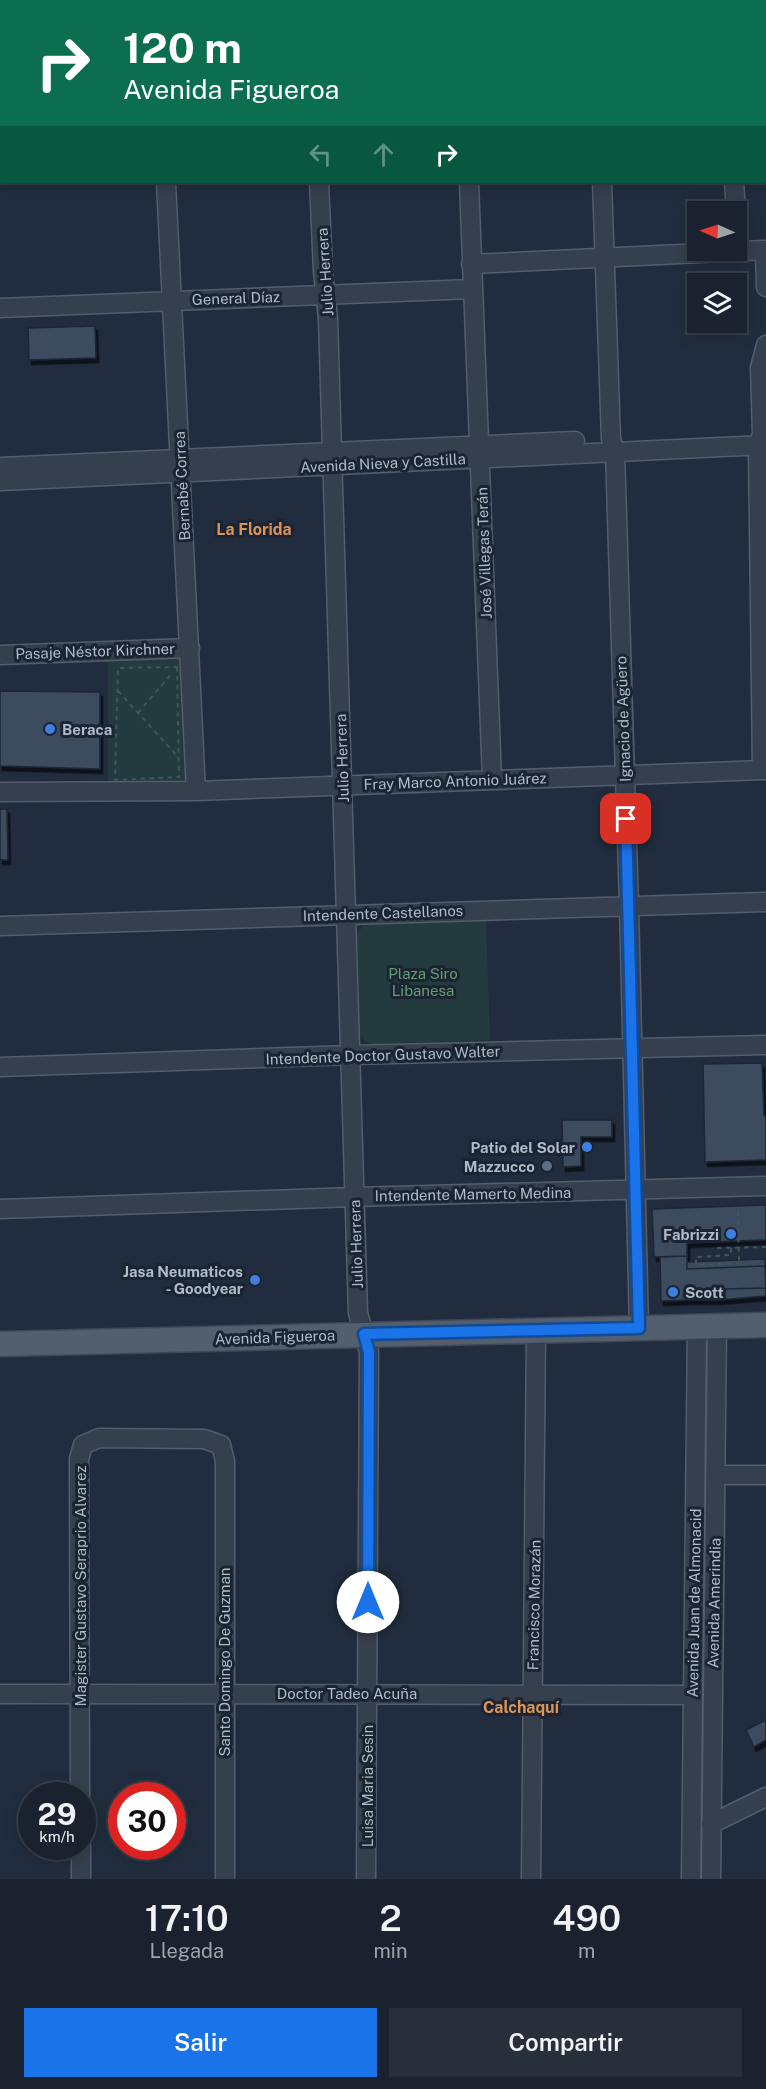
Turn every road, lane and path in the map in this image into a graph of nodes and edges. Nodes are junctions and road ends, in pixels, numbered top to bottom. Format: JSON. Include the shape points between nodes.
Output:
{"nodes":[{"id":1,"x":166,"y":183,"type":"edge"},
{"id":2,"x":319,"y":183,"type":"edge"},
{"id":3,"x":469,"y":183,"type":"edge"},
{"id":4,"x":602,"y":183,"type":"edge"},
{"id":5,"x":734,"y":183,"type":"edge"},
{"id":6,"x":735,"y":201,"type":"edge"},
{"id":7,"x":766,"y":250,"type":"edge"},
{"id":8,"x":747,"y":251,"type":"edge"},
{"id":9,"x":687,"y":255,"type":"edge"},
{"id":10,"x":606,"y":259,"type":"junction"},
{"id":11,"x":471,"y":264,"type":"junction"},
{"id":12,"x":766,"y":287,"type":"edge"},
{"id":13,"x":472,"y":289,"type":"junction"},
{"id":14,"x":325,"y":295,"type":"junction"},
{"id":15,"x":172,"y":301,"type":"junction"},
{"id":16,"x":0,"y":308,"type":"edge"},
{"id":17,"x":766,"y":345,"type":"edge"},
{"id":18,"x":763,"y":439,"type":"edge"},
{"id":19,"x":613,"y":445,"type":"junction"},
{"id":20,"x":480,"y":452,"type":"junction"},
{"id":21,"x":332,"y":458,"type":"junction"},
{"id":22,"x":180,"y":466,"type":"junction"},
{"id":23,"x":0,"y":467,"type":"edge"},
{"id":24,"x":0,"y":481,"type":"edge"},
{"id":25,"x":190,"y":648,"type":"junction"},
{"id":26,"x":0,"y":655,"type":"edge"},
{"id":27,"x":177,"y":667,"type":"junction"},
{"id":28,"x":118,"y":691,"type":"junction"},
{"id":29,"x":138,"y":713,"type":"junction"},
{"id":30,"x":179,"y":758,"type":"junction"},
{"id":31,"x":764,"y":770,"type":"edge"},
{"id":32,"x":624,"y":775,"type":"junction"},
{"id":33,"x":492,"y":780,"type":"junction"},
{"id":34,"x":196,"y":782,"type":"junction"},
{"id":35,"x":343,"y":786,"type":"junction"},
{"id":36,"x":0,"y":792,"type":"edge"},
{"id":37,"x":766,"y":902,"type":"edge"},
{"id":38,"x":629,"y":906,"type":"junction"},
{"id":39,"x":345,"y":914,"type":"junction"},
{"id":40,"x":0,"y":926,"type":"edge"},
{"id":41,"x":766,"y":1046,"type":"edge"},
{"id":42,"x":632,"y":1048,"type":"junction"},
{"id":43,"x":350,"y":1055,"type":"junction"},
{"id":44,"x":0,"y":1067,"type":"edge"},
{"id":45,"x":766,"y":1186,"type":"edge"},
{"id":46,"x":636,"y":1190,"type":"junction"},
{"id":47,"x":354,"y":1197,"type":"junction"},
{"id":48,"x":0,"y":1209,"type":"edge"},
{"id":49,"x":738,"y":1211,"type":"dead end"},
{"id":50,"x":766,"y":1247,"type":"edge"},
{"id":51,"x":717,"y":1248,"type":"dead end"},
{"id":52,"x":731,"y":1248,"type":"junction"},
{"id":53,"x":766,"y":1325,"type":"edge"},
{"id":54,"x":707,"y":1326,"type":"junction"},
{"id":55,"x":639,"y":1328,"type":"junction"},
{"id":56,"x":536,"y":1331,"type":"junction"},
{"id":57,"x":364,"y":1334,"type":"junction"},
{"id":58,"x":0,"y":1344,"type":"edge"},
{"id":59,"x":221,"y":1445,"type":"joint"},
{"id":60,"x":766,"y":1474,"type":"edge"},
{"id":61,"x":715,"y":1475,"type":"junction"},
{"id":62,"x":224,"y":1693,"type":"junction"},
{"id":63,"x":0,"y":1694,"type":"edge"},
{"id":64,"x":80,"y":1694,"type":"junction"},
{"id":65,"x":368,"y":1694,"type":"junction"},
{"id":66,"x":533,"y":1694,"type":"junction"},
{"id":67,"x":693,"y":1695,"type":"junction"},
{"id":68,"x":81,"y":1782,"type":"edge"},
{"id":69,"x":766,"y":1797,"type":"edge"},
{"id":70,"x":711,"y":1824,"type":"junction"},
{"id":71,"x":81,"y":1860,"type":"edge"},
{"id":72,"x":81,"y":1879,"type":"edge"},
{"id":73,"x":225,"y":1879,"type":"edge"},
{"id":74,"x":366,"y":1879,"type":"edge"},
{"id":75,"x":531,"y":1879,"type":"edge"},
{"id":76,"x":691,"y":1879,"type":"edge"},
{"id":77,"x":711,"y":1879,"type":"edge"}],
"edges":[{"from":1,"to":15,"type":"street","name":"Bernabé Correa"},
{"from":2,"to":14,"type":"street","name":"Julio Herrera"},
{"from":3,"to":11,"type":"street","name":"José Villegas Terán"},
{"from":4,"to":10,"type":"street","name":"Ignacio de Agüero"},
{"from":5,"to":6,"type":"street"},
{"from":7,"to":8,"type":"street"},
{"from":7,"to":12,"type":"street"},
{"from":9,"to":10,"type":"street"},
{"from":10,"to":11,"type":"street"},
{"from":10,"to":19,"type":"street","name":"Ignacio de Agüero"},
{"from":11,"to":13,"type":"street","name":"José Villegas Terán"},
{"from":13,"to":14,"type":"street","name":"General Díaz"},
{"from":13,"to":20,"type":"street","name":"José Villegas Terán"},
{"from":14,"to":15,"type":"street","name":"General Díaz"},
{"from":14,"to":21,"type":"street","name":"Julio Herrera"},
{"from":15,"to":16,"type":"street","name":"General Díaz"},
{"from":15,"to":22,"type":"street","name":"Bernabé Correa"},
{"from":17,"to":18,"type":"street","via":[[760,368]]},
{"from":18,"to":19,"type":"street","name":"Avenida Nieva y Castilla"},
{"from":18,"to":31,"type":"street"},
{"from":19,"to":20,"type":"street","name":"Avenida Nieva y Castilla"},
{"from":19,"to":32,"type":"street","name":"Ignacio de Agüero"},
{"from":20,"to":21,"type":"street","name":"Avenida Nieva y Castilla"},
{"from":20,"to":33,"type":"street","name":"José Villegas Terán"},
{"from":21,"to":22,"type":"street","name":"Avenida Nieva y Castilla"},
{"from":21,"to":35,"type":"street","name":"Julio Herrera"},
{"from":22,"to":23,"type":"street","name":"Avenida Nieva y Castilla"},
{"from":22,"to":24,"type":"street","name":"Avenida Nieva y Castilla"},
{"from":22,"to":25,"type":"street","name":"Bernabé Correa"},
{"from":25,"to":26,"type":"street","name":"Pasaje Néstor Kirchner"},
{"from":25,"to":34,"type":"street","name":"Bernabé Correa"},
{"from":27,"to":28,"type":"path","via":[[118,668]]},
{"from":27,"to":29,"type":"path"},
{"from":27,"to":30,"type":"path"},
{"from":28,"to":29,"type":"path"},
{"from":28,"to":30,"type":"path","via":[[115,780],[179,777]]},
{"from":29,"to":30,"type":"path"},
{"from":30,"to":34,"type":"path"},
{"from":31,"to":32,"type":"street","name":"Fray Marco Antonio Juárez"},
{"from":32,"to":33,"type":"street","name":"Fray Marco Antonio Juárez"},
{"from":32,"to":38,"type":"street","name":"Ignacio de Agüero"},
{"from":33,"to":35,"type":"street","name":"Fray Marco Antonio Juárez"},
{"from":34,"to":35,"type":"street","name":"Fray Marco Antonio Juárez"},
{"from":34,"to":36,"type":"street","name":"Fray Marco Antonio Juárez"},
{"from":35,"to":39,"type":"street","name":"Julio Herrera"},
{"from":37,"to":38,"type":"street","name":"Intendente Castellanos"},
{"from":38,"to":39,"type":"street","name":"Intendente Castellanos"},
{"from":38,"to":42,"type":"street","name":"Ignacio de Agüero"},
{"from":39,"to":40,"type":"street","name":"Intendente Castellanos"},
{"from":39,"to":43,"type":"street","name":"Julio Herrera"},
{"from":41,"to":42,"type":"street","name":"Intendente Doctor Gustavo Walter"},
{"from":42,"to":43,"type":"street","name":"Intendente Doctor Gustavo Walter"},
{"from":42,"to":46,"type":"street","name":"Ignacio de Agüero"},
{"from":43,"to":44,"type":"street","name":"Intendente Doctor Gustavo Walter"},
{"from":43,"to":47,"type":"street","name":"Julio Herrera"},
{"from":45,"to":46,"type":"street","name":"Intendente Mamerto Medina"},
{"from":46,"to":47,"type":"street","name":"Intendente Mamerto Medina"},
{"from":46,"to":55,"type":"street","name":"Ignacio de Agüero"},
{"from":47,"to":48,"type":"street","name":"Intendente Mamerto Medina"},
{"from":47,"to":57,"type":"street","name":"Julio Herrera","via":[[358,1313]]},
{"from":49,"to":52,"type":"path","bridge":true,"via":[[739,1263],[696,1265],[696,1257],[731,1255]]},
{"from":50,"to":52,"type":"path"},
{"from":51,"to":52,"type":"path"},
{"from":53,"to":54,"type":"main road","name":"Avenida Figueroa"},
{"from":54,"to":55,"type":"main road","name":"Avenida Figueroa"},
{"from":54,"to":61,"type":"street","name":"Avenida Amerindia"},
{"from":54,"to":67,"type":"street","name":"Avenida Juan de Almonacid"},
{"from":55,"to":56,"type":"main road","name":"Avenida Figueroa"},
{"from":56,"to":57,"type":"main road","name":"Avenida Figueroa"},
{"from":56,"to":66,"type":"street","name":"Francisco Morazán"},
{"from":57,"to":58,"type":"main road","name":"Avenida Figueroa"},
{"from":57,"to":65,"type":"street","name":"Luisa Maria Sesin","via":[[369,1352]]},
{"from":59,"to":62,"type":"street","name":"Santo Domingo De Guzman","via":[[225,1461]]},
{"from":59,"to":64,"type":"street","name":"Magister Gustavo Seraprio Alvarez","via":[[204,1439],[99,1438],[83,1445],[79,1460]]},
{"from":60,"to":61,"type":"street"},
{"from":61,"to":70,"type":"street","name":"Avenida Amerindia"},
{"from":62,"to":64,"type":"street","name":"Doctor Tadeo Acuña"},
{"from":62,"to":65,"type":"street","name":"Doctor Tadeo Acuña"},
{"from":62,"to":73,"type":"street","name":"Santo Domingo De Guzman"},
{"from":63,"to":64,"type":"street","name":"Doctor Tadeo Acuña"},
{"from":64,"to":68,"type":"street","name":"Magister Gustavo Seraprio Alvarez"},
{"from":65,"to":66,"type":"street","name":"Doctor Tadeo Acuña"},
{"from":65,"to":74,"type":"street","name":"Luisa Maria Sesin"},
{"from":66,"to":67,"type":"street","name":"Doctor Tadeo Acuña"},
{"from":66,"to":75,"type":"street","name":"Francisco Morazán"},
{"from":67,"to":76,"type":"street","name":"Avenida Juan de Almonacid"},
{"from":69,"to":70,"type":"street"},
{"from":70,"to":77,"type":"street","name":"Avenida Amerindia"},
{"from":71,"to":72,"type":"street"}]}
